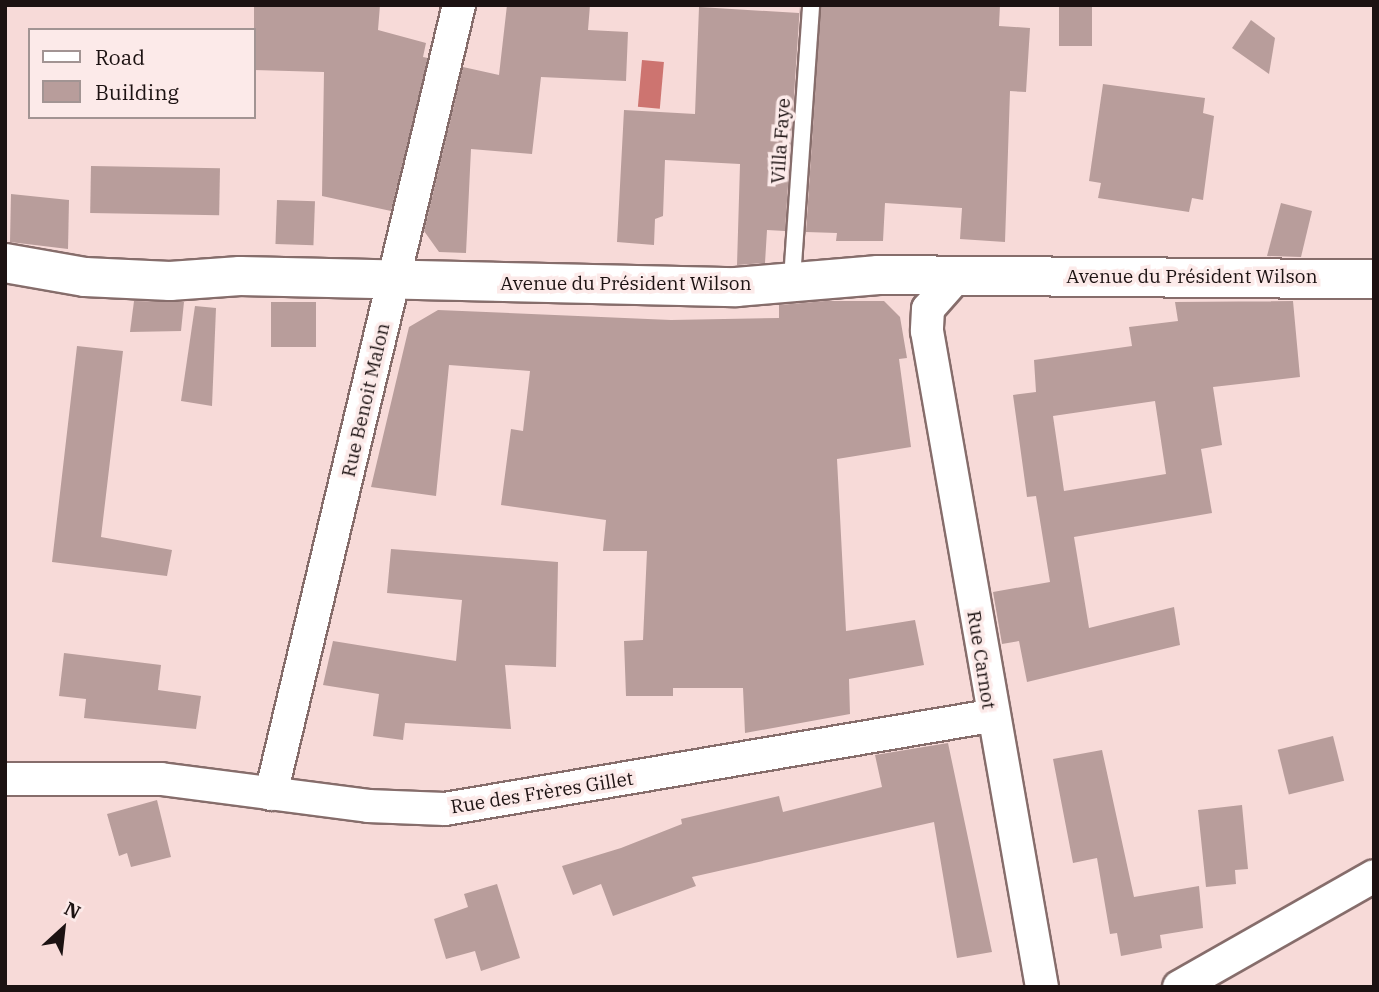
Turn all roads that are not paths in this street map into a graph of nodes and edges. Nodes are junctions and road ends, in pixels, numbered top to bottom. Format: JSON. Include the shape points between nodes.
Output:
{"nodes":[{"id":1,"x":458,"y":5,"type":"edge"},
{"id":2,"x":811,"y":5,"type":"edge"},
{"id":3,"x":5,"y":263,"type":"edge"},
{"id":4,"x":878,"y":275,"type":"junction"},
{"id":5,"x":958,"y":275,"type":"junction"},
{"id":6,"x":792,"y":279,"type":"junction"},
{"id":7,"x":1374,"y":279,"type":"edge"},
{"id":8,"x":394,"y":280,"type":"junction"},
{"id":9,"x":927,"y":331,"type":"junction"},
{"id":10,"x":990,"y":716,"type":"junction"},
{"id":11,"x":5,"y":779,"type":"edge"},
{"id":12,"x":271,"y":794,"type":"junction"},
{"id":13,"x":1374,"y":876,"type":"edge"},
{"id":14,"x":1042,"y":987,"type":"edge"},
{"id":15,"x":1179,"y":987,"type":"edge"}],
"edges":[{"from":1,"to":8,"type":"street","name":"Rue Benoit Malon"},
{"from":2,"to":6,"type":"lane","name":"Villa Faye"},
{"from":3,"to":8,"type":"street","name":"Avenue du Président Wilson","via":[[85,276],[170,281],[240,276]]},
{"from":4,"to":5,"type":"street","name":"Avenue du Président Wilson"},
{"from":4,"to":6,"type":"street","name":"Avenue du Président Wilson"},
{"from":4,"to":9,"type":"street","name":"Rue Carnot","via":[[910,297]]},
{"from":5,"to":7,"type":"street","name":"Avenue du Président Wilson"},
{"from":5,"to":9,"type":"street","name":"Rue Carnot","via":[[928,309]]},
{"from":6,"to":8,"type":"street","name":"Avenue du Président Wilson","via":[[736,287]]},
{"from":8,"to":12,"type":"street","name":"Rue Benoit Malon"},
{"from":9,"to":10,"type":"street","name":"Rue Carnot"},
{"from":10,"to":12,"type":"street","name":"Rue des Frères Gillet","via":[[445,809]]},
{"from":10,"to":14,"type":"street","name":"Rue Carnot"},
{"from":11,"to":12,"type":"street","name":"Rue des Frères Gillet","via":[[161,779]]},
{"from":13,"to":15,"type":"street"}]}
